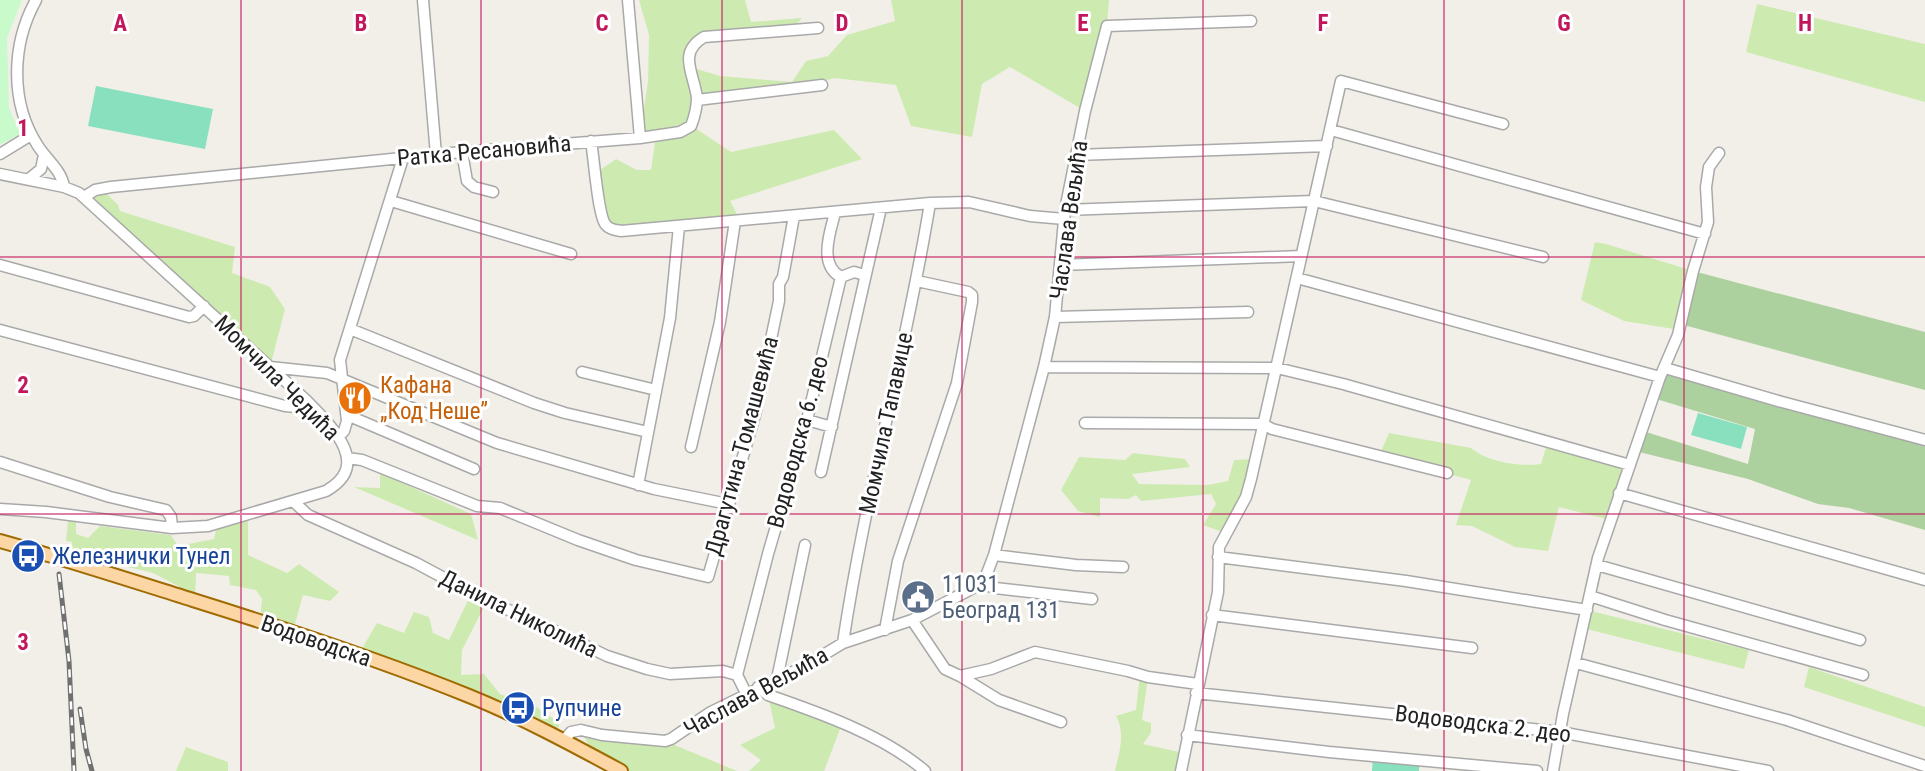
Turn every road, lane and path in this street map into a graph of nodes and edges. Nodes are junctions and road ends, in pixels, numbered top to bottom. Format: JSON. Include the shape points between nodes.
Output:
{"nodes":[{"id":1,"x":36,"y":0,"type":"edge"},
{"id":2,"x":422,"y":0,"type":"edge"},
{"id":3,"x":628,"y":0,"type":"edge"},
{"id":4,"x":1251,"y":21,"type":"dead end"},
{"id":5,"x":818,"y":28,"type":"dead end"},
{"id":6,"x":822,"y":85,"type":"dead end"},
{"id":7,"x":697,"y":100,"type":"junction"},
{"id":8,"x":1503,"y":124,"type":"dead end"},
{"id":9,"x":1331,"y":130,"type":"junction"},
{"id":10,"x":31,"y":135,"type":"junction"},
{"id":11,"x":640,"y":138,"type":"junction"},
{"id":12,"x":591,"y":141,"type":"junction"},
{"id":13,"x":1327,"y":146,"type":"junction"},
{"id":14,"x":463,"y":152,"type":"junction"},
{"id":15,"x":1718,"y":153,"type":"dead end"},
{"id":16,"x":0,"y":154,"type":"edge"},
{"id":17,"x":44,"y":155,"type":"junction"},
{"id":18,"x":436,"y":155,"type":"junction"},
{"id":19,"x":1076,"y":155,"type":"junction"},
{"id":20,"x":403,"y":158,"type":"junction"},
{"id":21,"x":0,"y":174,"type":"edge"},
{"id":22,"x":29,"y":179,"type":"junction"},
{"id":23,"x":64,"y":187,"type":"junction"},
{"id":24,"x":493,"y":192,"type":"dead end"},
{"id":25,"x":84,"y":197,"type":"junction"},
{"id":26,"x":391,"y":201,"type":"junction"},
{"id":27,"x":1314,"y":201,"type":"junction"},
{"id":28,"x":930,"y":203,"type":"junction"},
{"id":29,"x":881,"y":208,"type":"junction"},
{"id":30,"x":835,"y":213,"type":"junction"},
{"id":31,"x":1064,"y":215,"type":"junction"},
{"id":32,"x":794,"y":216,"type":"junction"},
{"id":33,"x":735,"y":220,"type":"junction"},
{"id":34,"x":679,"y":226,"type":"junction"},
{"id":35,"x":1705,"y":234,"type":"junction"},
{"id":36,"x":571,"y":254,"type":"dead end"},
{"id":37,"x":1301,"y":256,"type":"junction"},
{"id":38,"x":1543,"y":257,"type":"dead end"},
{"id":39,"x":0,"y":265,"type":"edge"},
{"id":40,"x":1061,"y":265,"type":"junction"},
{"id":41,"x":865,"y":275,"type":"junction"},
{"id":42,"x":841,"y":277,"type":"junction"},
{"id":43,"x":1297,"y":278,"type":"junction"},
{"id":44,"x":917,"y":281,"type":"junction"},
{"id":45,"x":204,"y":306,"type":"junction"},
{"id":46,"x":1248,"y":312,"type":"dead end"},
{"id":47,"x":1055,"y":317,"type":"junction"},
{"id":48,"x":350,"y":329,"type":"junction"},
{"id":49,"x":0,"y":330,"type":"edge"},
{"id":50,"x":270,"y":367,"type":"junction"},
{"id":51,"x":1044,"y":367,"type":"junction"},
{"id":52,"x":1277,"y":368,"type":"junction"},
{"id":53,"x":582,"y":372,"type":"dead end"},
{"id":54,"x":1662,"y":373,"type":"junction"},
{"id":55,"x":342,"y":380,"type":"junction"},
{"id":56,"x":656,"y":390,"type":"junction"},
{"id":57,"x":306,"y":400,"type":"junction"},
{"id":58,"x":347,"y":415,"type":"junction"},
{"id":59,"x":807,"y":420,"type":"junction"},
{"id":60,"x":1085,"y":423,"type":"dead end"},
{"id":61,"x":1263,"y":424,"type":"junction"},
{"id":62,"x":832,"y":427,"type":"junction"},
{"id":63,"x":648,"y":432,"type":"junction"},
{"id":64,"x":339,"y":436,"type":"junction"},
{"id":65,"x":1925,"y":440,"type":"edge"},
{"id":66,"x":691,"y":447,"type":"dead end"},
{"id":67,"x":347,"y":458,"type":"junction"},
{"id":68,"x":0,"y":462,"type":"edge"},
{"id":69,"x":1630,"y":466,"type":"junction"},
{"id":70,"x":474,"y":469,"type":"dead end"},
{"id":71,"x":821,"y":472,"type":"dead end"},
{"id":72,"x":1447,"y":473,"type":"dead end"},
{"id":73,"x":638,"y":485,"type":"junction"},
{"id":74,"x":1619,"y":493,"type":"junction"},
{"id":75,"x":294,"y":502,"type":"junction"},
{"id":76,"x":728,"y":504,"type":"junction"},
{"id":77,"x":1,"y":510,"type":"edge"},
{"id":78,"x":172,"y":528,"type":"junction"},
{"id":79,"x":0,"y":541,"type":"edge"},
{"id":80,"x":805,"y":545,"type":"dead end"},
{"id":81,"x":994,"y":555,"type":"junction"},
{"id":82,"x":1218,"y":557,"type":"junction"},
{"id":83,"x":1597,"y":565,"type":"junction"},
{"id":84,"x":1123,"y":567,"type":"dead end"},
{"id":85,"x":1925,"y":580,"type":"edge"},
{"id":86,"x":980,"y":583,"type":"junction"},
{"id":87,"x":1590,"y":596,"type":"junction"},
{"id":88,"x":1092,"y":600,"type":"dead end"},
{"id":89,"x":1587,"y":610,"type":"junction"},
{"id":90,"x":1212,"y":615,"type":"junction"},
{"id":91,"x":912,"y":620,"type":"junction"},
{"id":92,"x":886,"y":630,"type":"junction"},
{"id":93,"x":1860,"y":640,"type":"dead end"},
{"id":94,"x":843,"y":643,"type":"junction"},
{"id":95,"x":1472,"y":648,"type":"dead end"},
{"id":96,"x":1576,"y":663,"type":"junction"},
{"id":97,"x":737,"y":675,"type":"junction"},
{"id":98,"x":1863,"y":675,"type":"dead end"},
{"id":99,"x":960,"y":676,"type":"junction"},
{"id":100,"x":777,"y":679,"type":"junction"},
{"id":101,"x":758,"y":687,"type":"junction"},
{"id":102,"x":1197,"y":689,"type":"junction"},
{"id":103,"x":746,"y":693,"type":"junction"},
{"id":104,"x":1061,"y":722,"type":"dead end"},
{"id":105,"x":1560,"y":732,"type":"junction"},
{"id":106,"x":1187,"y":735,"type":"junction"},
{"id":107,"x":564,"y":740,"type":"junction"},
{"id":108,"x":1925,"y":766,"type":"edge"},
{"id":109,"x":621,"y":771,"type":"edge"},
{"id":110,"x":925,"y":771,"type":"edge"},
{"id":111,"x":1181,"y":771,"type":"edge"},
{"id":112,"x":1537,"y":771,"type":"edge"},
{"id":113,"x":1553,"y":771,"type":"edge"},
{"id":114,"x":1768,"y":771,"type":"edge"}],
"edges":[{"from":1,"to":10,"type":"street","via":[[23,29],[17,79]]},
{"from":2,"to":18,"type":"street"},
{"from":3,"to":11,"type":"street"},
{"from":4,"to":19,"type":"street","name":"Часлава Вељића","via":[[1107,26]]},
{"from":5,"to":7,"type":"street","via":[[704,37],[692,44],[690,67]]},
{"from":6,"to":7,"type":"street"},
{"from":7,"to":11,"type":"street","via":[[691,126]]},
{"from":8,"to":9,"type":"street","via":[[1340,81]]},
{"from":9,"to":13,"type":"street"},
{"from":9,"to":35,"type":"street"},
{"from":10,"to":16,"type":"street"},
{"from":10,"to":17,"type":"street"},
{"from":11,"to":12,"type":"street"},
{"from":12,"to":14,"type":"street","name":"Ратка Ресановића"},
{"from":12,"to":34,"type":"street","name":"Ратка Ресановића","via":[[599,214],[606,225],[621,232]]},
{"from":13,"to":19,"type":"street"},
{"from":13,"to":27,"type":"street"},
{"from":14,"to":18,"type":"street","name":"Ратка Ресановића"},
{"from":14,"to":24,"type":"street","via":[[467,181]]},
{"from":15,"to":35,"type":"street","via":[[1709,167]]},
{"from":17,"to":22,"type":"street","via":[[41,169]]},
{"from":17,"to":23,"type":"street","via":[[62,177]]},
{"from":18,"to":20,"type":"street","name":"Ратка Ресановића"},
{"from":19,"to":31,"type":"street","name":"Часлава Вељића"},
{"from":20,"to":25,"type":"street","name":"Ратка Ресановића","via":[[111,187]]},
{"from":20,"to":26,"type":"street"},
{"from":21,"to":22,"type":"street","name":"Момчила Чедића"},
{"from":22,"to":23,"type":"street","name":"Момчила Чедића"},
{"from":23,"to":25,"type":"street","name":"Момчила Чедића"},
{"from":25,"to":45,"type":"street","name":"Момчила Чедића"},
{"from":26,"to":36,"type":"street"},
{"from":26,"to":48,"type":"street"},
{"from":27,"to":31,"type":"street","name":"Ратка Ресановића"},
{"from":27,"to":37,"type":"street"},
{"from":27,"to":38,"type":"street","name":"Ратка Ресановића"},
{"from":28,"to":29,"type":"street","name":"Ратка Ресановића"},
{"from":28,"to":31,"type":"street","name":"Ратка Ресановића","via":[[969,202],[1030,216]]},
{"from":28,"to":44,"type":"street","name":"Момчила Тапавице"},
{"from":29,"to":30,"type":"street","name":"Ратка Ресановића"},
{"from":29,"to":41,"type":"street"},
{"from":30,"to":32,"type":"street","name":"Ратка Ресановића"},
{"from":30,"to":42,"type":"street","via":[[827,253],[832,270]]},
{"from":31,"to":40,"type":"street","name":"Часлава Вељића"},
{"from":32,"to":33,"type":"street","name":"Ратка Ресановића"},
{"from":32,"to":76,"type":"street","name":"Драгутина Томашевића","via":[[755,415]]},
{"from":33,"to":34,"type":"street","name":"Ратка Ресановића"},
{"from":33,"to":66,"type":"street","via":[[720,322]]},
{"from":34,"to":56,"type":"street","via":[[673,299]]},
{"from":35,"to":54,"type":"street","via":[[1678,335]]},
{"from":37,"to":40,"type":"street"},
{"from":37,"to":43,"type":"street"},
{"from":39,"to":45,"type":"street","via":[[189,317]]},
{"from":40,"to":47,"type":"street","name":"Часлава Вељића"},
{"from":41,"to":42,"type":"street","via":[[853,272]]},
{"from":41,"to":62,"type":"street"},
{"from":42,"to":59,"type":"street","name":"Водоводска 6. део"},
{"from":43,"to":52,"type":"street"},
{"from":43,"to":54,"type":"street"},
{"from":44,"to":92,"type":"street","via":[[968,292],[972,302],[957,383],[898,561]]},
{"from":44,"to":94,"type":"street","name":"Момчила Тапавице","via":[[857,557]]},
{"from":45,"to":50,"type":"street","name":"Момчила Чедића"},
{"from":46,"to":47,"type":"street"},
{"from":47,"to":51,"type":"street","name":"Часлава Вељића"},
{"from":48,"to":55,"type":"street","via":[[340,360]]},
{"from":48,"to":63,"type":"street","via":[[534,403]]},
{"from":49,"to":57,"type":"street","via":[[285,406],[297,407]]},
{"from":50,"to":55,"type":"street","via":[[317,371]]},
{"from":50,"to":57,"type":"street","name":"Момчила Чедића"},
{"from":51,"to":52,"type":"street"},
{"from":51,"to":81,"type":"street","name":"Часлава Вељића"},
{"from":52,"to":61,"type":"street"},
{"from":52,"to":69,"type":"street"},
{"from":53,"to":56,"type":"street"},
{"from":54,"to":65,"type":"street"},
{"from":54,"to":69,"type":"street"},
{"from":55,"to":58,"type":"street"},
{"from":55,"to":73,"type":"street","via":[[497,443]]},
{"from":56,"to":63,"type":"street"},
{"from":57,"to":64,"type":"street","name":"Момчила Чедића"},
{"from":58,"to":64,"type":"street"},
{"from":58,"to":70,"type":"street"},
{"from":59,"to":62,"type":"street"},
{"from":59,"to":97,"type":"street","name":"Водоводска 6. део"},
{"from":60,"to":61,"type":"street"},
{"from":61,"to":72,"type":"street"},
{"from":61,"to":82,"type":"street","via":[[1246,497],[1225,533]]},
{"from":62,"to":71,"type":"street"},
{"from":63,"to":73,"type":"street"},
{"from":64,"to":67,"type":"street","name":"Момчила Чедића"},
{"from":67,"to":75,"type":"street","name":"Момчила Чедића","via":[[345,471],[333,487]]},
{"from":67,"to":76,"type":"street","name":"Драгутина Томашевића","via":[[636,560],[708,577]]},
{"from":68,"to":78,"type":"street","via":[[166,510]]},
{"from":69,"to":74,"type":"street"},
{"from":73,"to":76,"type":"street"},
{"from":74,"to":83,"type":"street"},
{"from":74,"to":85,"type":"street"},
{"from":75,"to":78,"type":"street","name":"Момчила Чедића","via":[[208,526]]},
{"from":75,"to":97,"type":"street","name":"Данила Николића","via":[[308,515],[590,650],[670,674],[723,671]]},
{"from":77,"to":78,"type":"street","name":"Момчила Чедића"},
{"from":79,"to":107,"type":"main road","name":"Водоводска","via":[[293,631],[469,696]]},
{"from":80,"to":100,"type":"street"},
{"from":81,"to":84,"type":"street"},
{"from":81,"to":86,"type":"street","name":"Часлава Вељића"},
{"from":82,"to":89,"type":"street"},
{"from":82,"to":90,"type":"street"},
{"from":83,"to":87,"type":"street"},
{"from":83,"to":93,"type":"street"},
{"from":86,"to":88,"type":"street"},
{"from":86,"to":91,"type":"street","name":"Часлава Вељића"},
{"from":87,"to":89,"type":"street"},
{"from":87,"to":98,"type":"street"},
{"from":89,"to":96,"type":"street"},
{"from":90,"to":95,"type":"street"},
{"from":90,"to":102,"type":"street"},
{"from":91,"to":92,"type":"street","name":"Часлава Вељића"},
{"from":91,"to":99,"type":"street","via":[[945,668]]},
{"from":92,"to":94,"type":"street","name":"Часлава Вељића"},
{"from":94,"to":100,"type":"street","name":"Часлава Вељића"},
{"from":96,"to":105,"type":"street"},
{"from":96,"to":108,"type":"street","via":[[1763,713]]},
{"from":97,"to":103,"type":"street"},
{"from":99,"to":102,"type":"street","name":"Водоводска 2. део","via":[[1035,652]]},
{"from":99,"to":104,"type":"street","via":[[999,700]]},
{"from":100,"to":101,"type":"street","name":"Часлава Вељића"},
{"from":101,"to":103,"type":"street","name":"Часлава Вељића"},
{"from":101,"to":110,"type":"street","via":[[864,733]]},
{"from":102,"to":105,"type":"street","name":"Водоводска 2. део"},
{"from":102,"to":106,"type":"street"},
{"from":103,"to":107,"type":"street","name":"Часлава Вељића","via":[[666,741],[580,730]]},
{"from":105,"to":113,"type":"street"},
{"from":105,"to":114,"type":"street","name":"Водоводска 2. део"},
{"from":106,"to":111,"type":"street"},
{"from":106,"to":112,"type":"street"},
{"from":107,"to":109,"type":"main road","name":"Водоводска"}]}
